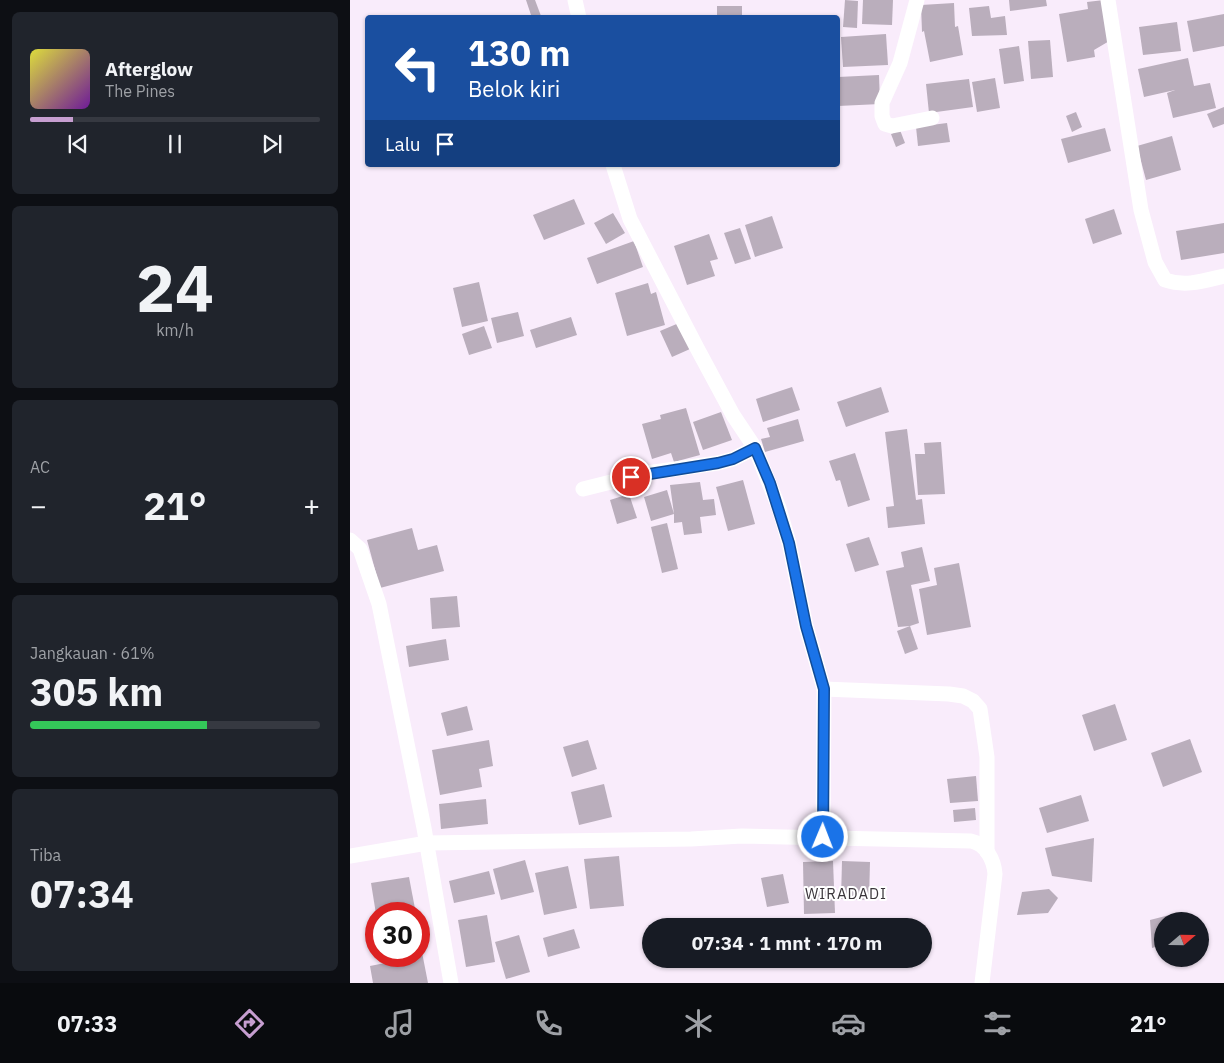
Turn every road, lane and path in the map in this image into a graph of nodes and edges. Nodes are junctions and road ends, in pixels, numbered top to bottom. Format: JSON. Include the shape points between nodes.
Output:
{"nodes":[{"id":1,"x":575,"y":0,"type":"edge"},
{"id":2,"x":917,"y":0,"type":"edge"},
{"id":3,"x":1108,"y":0,"type":"edge"},
{"id":4,"x":578,"y":15,"type":"edge"},
{"id":5,"x":932,"y":118,"type":"dead end"},
{"id":6,"x":614,"y":167,"type":"edge"},
{"id":7,"x":1224,"y":276,"type":"edge"},
{"id":8,"x":755,"y":448,"type":"junction"},
{"id":9,"x":583,"y":489,"type":"dead end"},
{"id":10,"x":350,"y":540,"type":"edge"},
{"id":11,"x":824,"y":689,"type":"junction"},
{"id":12,"x":823,"y":837,"type":"junction"},
{"id":13,"x":427,"y":843,"type":"junction"},
{"id":14,"x":987,"y":852,"type":"junction"},
{"id":15,"x":350,"y":856,"type":"edge"},
{"id":16,"x":451,"y":983,"type":"edge"},
{"id":17,"x":982,"y":983,"type":"edge"}],
"edges":[{"from":1,"to":4,"type":"street"},
{"from":2,"to":5,"type":"street","via":[[900,63],[882,103],[882,116],[884,124],[892,126]]},
{"from":3,"to":7,"type":"street","via":[[1141,210],[1155,262],[1165,280],[1174,283],[1186,285]]},
{"from":6,"to":8,"type":"street","via":[[630,219],[697,348]]},
{"from":8,"to":9,"type":"street","via":[[718,463],[647,473]]},
{"from":8,"to":11,"type":"street","via":[[789,543],[806,626]]},
{"from":10,"to":13,"type":"street","via":[[360,549],[379,604]]},
{"from":11,"to":12,"type":"street"},
{"from":11,"to":14,"type":"street","via":[[949,694],[973,701],[980,709],[987,757]]},
{"from":12,"to":13,"type":"street"},
{"from":12,"to":14,"type":"street","via":[[971,841]]},
{"from":13,"to":15,"type":"street"},
{"from":13,"to":16,"type":"street"},
{"from":14,"to":17,"type":"street","via":[[995,874]]}]}
